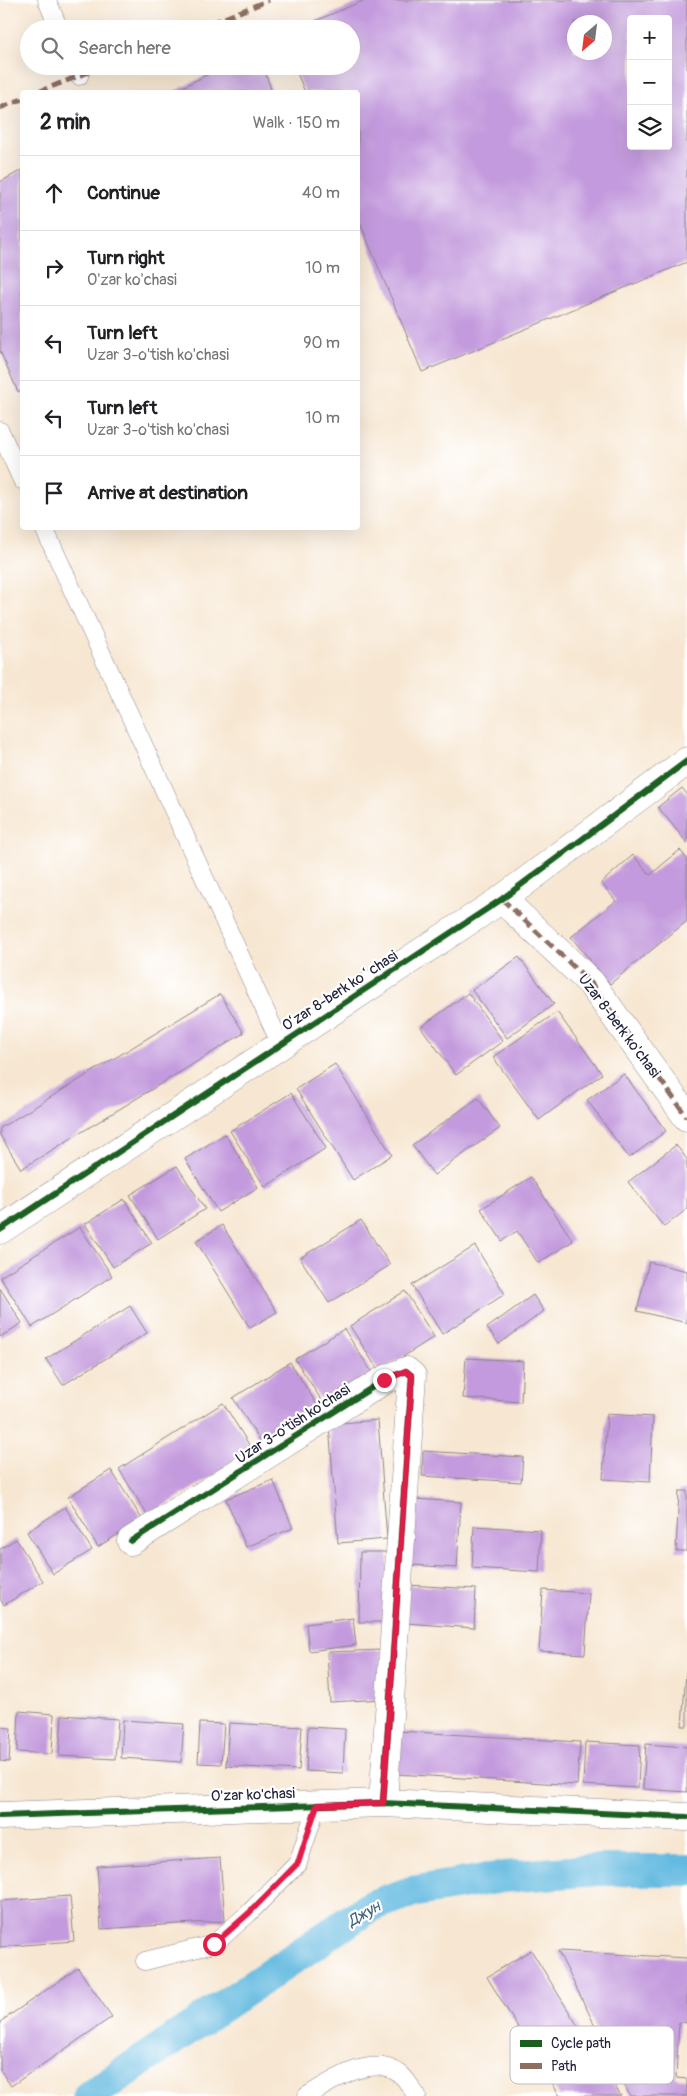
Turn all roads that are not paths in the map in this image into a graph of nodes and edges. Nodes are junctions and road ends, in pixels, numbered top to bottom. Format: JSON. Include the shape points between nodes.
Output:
{"nodes":[{"id":1,"x":47,"y":0,"type":"edge"},
{"id":2,"x":55,"y":20,"type":"edge"},
{"id":3,"x":0,"y":431,"type":"edge"},
{"id":4,"x":20,"y":476,"type":"edge"},
{"id":5,"x":45,"y":530,"type":"edge"},
{"id":6,"x":687,"y":761,"type":"edge"},
{"id":7,"x":502,"y":899,"type":"junction"},
{"id":8,"x":281,"y":1045,"type":"junction"},
{"id":9,"x":687,"y":1117,"type":"edge"},
{"id":10,"x":0,"y":1230,"type":"edge"},
{"id":11,"x":131,"y":1541,"type":"dead end"},
{"id":12,"x":383,"y":1803,"type":"junction"},
{"id":13,"x":317,"y":1805,"type":"junction"},
{"id":14,"x":0,"y":1816,"type":"edge"},
{"id":15,"x":687,"y":1817,"type":"edge"},
{"id":16,"x":145,"y":1961,"type":"dead end"},
{"id":17,"x":307,"y":2096,"type":"edge"},
{"id":18,"x":417,"y":2096,"type":"edge"}],
"edges":[{"from":1,"to":2,"type":"lane"},
{"from":3,"to":4,"type":"lane"},
{"from":5,"to":8,"type":"lane"},
{"from":6,"to":7,"type":"street","name":"Oʻzar 8-berk koʻchasi"},
{"from":7,"to":8,"type":"street","name":"Oʻzar 8-berk koʻchasi"},
{"from":7,"to":9,"type":"street","name":"Uzar 8-berk ko'chasi","via":[[590,983]]},
{"from":8,"to":10,"type":"street","name":"Oʻzar 8-berk koʻchasi"},
{"from":11,"to":12,"type":"street","name":"Uzar 3-o'tish ko'chasi","via":[[384,1380],[406,1371],[412,1376]]},
{"from":12,"to":13,"type":"street","name":"O'zar ko'chasi"},
{"from":12,"to":15,"type":"street","name":"O'zar ko'chasi"},
{"from":13,"to":14,"type":"street","name":"O'zar ko'chasi"},
{"from":13,"to":16,"type":"lane","via":[[298,1863],[249,1913],[214,1944]]},
{"from":17,"to":18,"type":"lane","via":[[342,2075],[377,2065],[400,2074]]}]}
